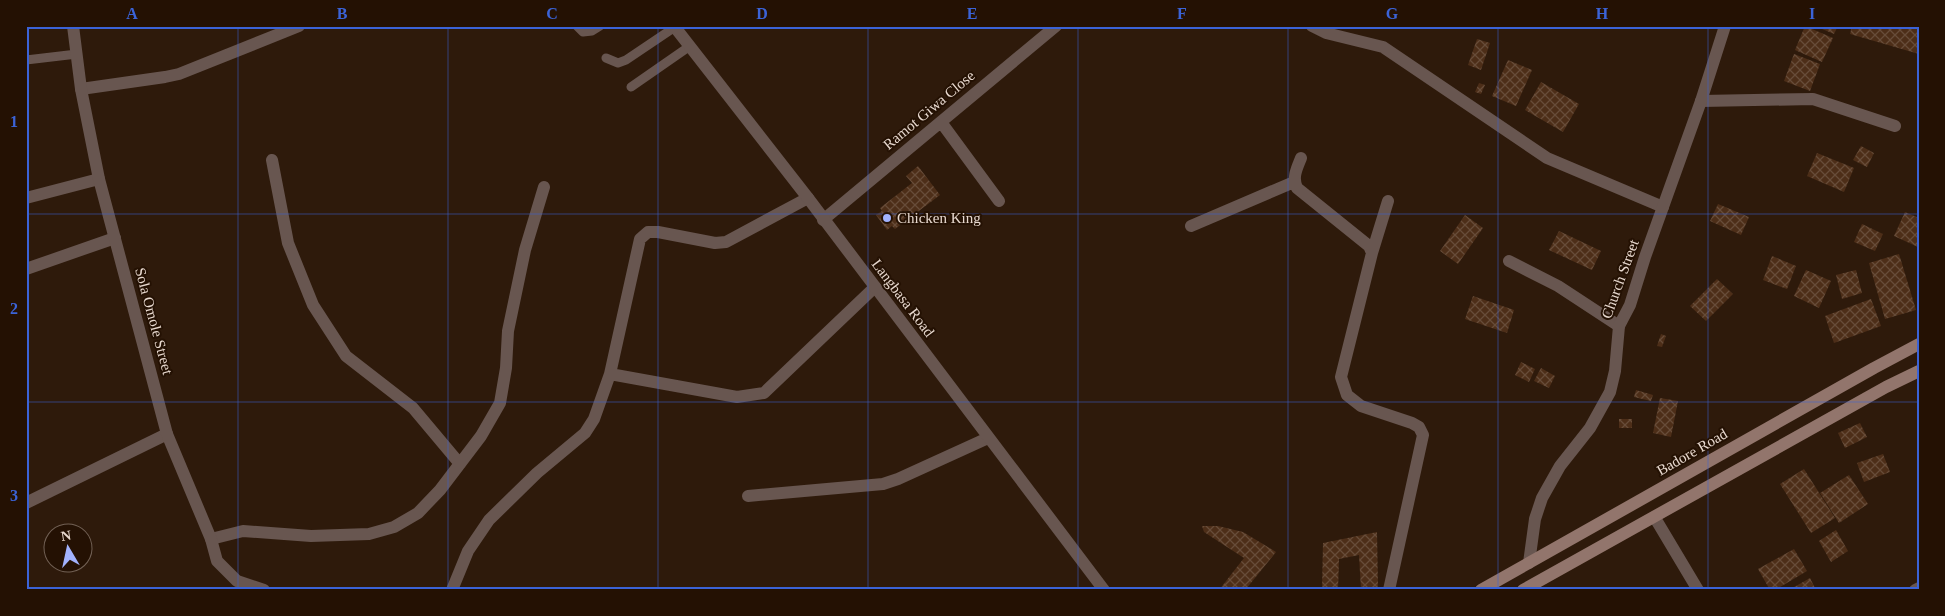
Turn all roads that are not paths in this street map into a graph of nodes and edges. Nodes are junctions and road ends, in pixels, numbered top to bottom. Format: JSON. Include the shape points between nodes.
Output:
{"nodes":[{"id":1,"x":73,"y":26,"type":"edge"},
{"id":2,"x":299,"y":26,"type":"edge"},
{"id":3,"x":577,"y":26,"type":"edge"},
{"id":4,"x":600,"y":26,"type":"edge"},
{"id":5,"x":1056,"y":26,"type":"edge"},
{"id":6,"x":1312,"y":26,"type":"edge"},
{"id":7,"x":1726,"y":26,"type":"edge"},
{"id":8,"x":676,"y":27,"type":"edge"},
{"id":9,"x":690,"y":46,"type":"junction"},
{"id":10,"x":77,"y":54,"type":"junction"},
{"id":11,"x":606,"y":58,"type":"dead end"},
{"id":12,"x":26,"y":60,"type":"edge"},
{"id":13,"x":631,"y":87,"type":"dead end"},
{"id":14,"x":81,"y":89,"type":"junction"},
{"id":15,"x":1701,"y":101,"type":"junction"},
{"id":16,"x":941,"y":122,"type":"junction"},
{"id":17,"x":1896,"y":126,"type":"dead end"},
{"id":18,"x":1301,"y":158,"type":"dead end"},
{"id":19,"x":272,"y":160,"type":"dead end"},
{"id":20,"x":99,"y":179,"type":"junction"},
{"id":21,"x":1294,"y":182,"type":"junction"},
{"id":22,"x":544,"y":187,"type":"dead end"},
{"id":23,"x":26,"y":198,"type":"edge"},
{"id":24,"x":808,"y":198,"type":"junction"},
{"id":25,"x":998,"y":200,"type":"dead end"},
{"id":26,"x":1388,"y":201,"type":"dead end"},
{"id":27,"x":1663,"y":207,"type":"junction"},
{"id":28,"x":823,"y":220,"type":"junction"},
{"id":29,"x":1191,"y":226,"type":"dead end"},
{"id":30,"x":115,"y":238,"type":"junction"},
{"id":31,"x":1372,"y":252,"type":"junction"},
{"id":32,"x":1509,"y":261,"type":"dead end"},
{"id":33,"x":26,"y":269,"type":"edge"},
{"id":34,"x":875,"y":287,"type":"junction"},
{"id":35,"x":1619,"y":326,"type":"junction"},
{"id":36,"x":1918,"y":343,"type":"edge"},
{"id":37,"x":1919,"y":371,"type":"edge"},
{"id":38,"x":610,"y":374,"type":"junction"},
{"id":39,"x":167,"y":434,"type":"junction"},
{"id":40,"x":988,"y":438,"type":"junction"},
{"id":41,"x":460,"y":464,"type":"junction"},
{"id":42,"x":748,"y":496,"type":"dead end"},
{"id":43,"x":26,"y":503,"type":"edge"},
{"id":44,"x":1655,"y":518,"type":"junction"},
{"id":45,"x":211,"y":539,"type":"junction"},
{"id":46,"x":1529,"y":562,"type":"junction"},
{"id":47,"x":236,"y":585,"type":"edge"},
{"id":48,"x":1919,"y":588,"type":"edge"},
{"id":49,"x":264,"y":590,"type":"edge"},
{"id":50,"x":452,"y":590,"type":"edge"},
{"id":51,"x":1104,"y":590,"type":"edge"},
{"id":52,"x":1389,"y":590,"type":"edge"},
{"id":53,"x":1481,"y":590,"type":"edge"},
{"id":54,"x":1523,"y":590,"type":"edge"},
{"id":55,"x":1698,"y":590,"type":"edge"},
{"id":56,"x":1915,"y":590,"type":"edge"}],
"edges":[{"from":1,"to":10,"type":"street","name":"Sola Omole Street"},
{"from":2,"to":14,"type":"street","via":[[179,74]]},
{"from":3,"to":4,"type":"lane","via":[[583,32],[592,32]]},
{"from":5,"to":16,"type":"street","name":"Ramot Giwa Close"},
{"from":6,"to":27,"type":"street","via":[[1326,33],[1383,47],[1547,158]]},
{"from":7,"to":15,"type":"street","name":"Church Street"},
{"from":8,"to":9,"type":"street","name":"Langbasa Road"},
{"from":8,"to":11,"type":"lane","via":[[626,60],[618,63]]},
{"from":9,"to":13,"type":"lane"},
{"from":9,"to":24,"type":"street","name":"Langbasa Road"},
{"from":10,"to":12,"type":"lane"},
{"from":10,"to":14,"type":"street","name":"Sola Omole Street"},
{"from":14,"to":20,"type":"street","name":"Sola Omole Street"},
{"from":15,"to":17,"type":"street","via":[[1813,98]]},
{"from":15,"to":27,"type":"street","name":"Church Street"},
{"from":16,"to":25,"type":"street"},
{"from":16,"to":28,"type":"street","name":"Ramot Giwa Close"},
{"from":18,"to":21,"type":"street"},
{"from":19,"to":41,"type":"street","via":[[288,243],[313,305],[346,356],[413,408]]},
{"from":20,"to":23,"type":"street"},
{"from":20,"to":30,"type":"street","name":"Sola Omole Street"},
{"from":21,"to":29,"type":"street"},
{"from":21,"to":31,"type":"street"},
{"from":22,"to":41,"type":"street","via":[[523,259],[508,330],[500,403]]},
{"from":24,"to":28,"type":"street","name":"Langbasa Road"},
{"from":24,"to":38,"type":"street","via":[[726,242],[715,243],[658,232],[648,232],[640,239]]},
{"from":26,"to":31,"type":"street"},
{"from":27,"to":35,"type":"street","name":"Church Street","via":[[1630,305]]},
{"from":28,"to":34,"type":"street","name":"Langbasa Road"},
{"from":30,"to":33,"type":"street"},
{"from":30,"to":39,"type":"street","name":"Sola Omole Street"},
{"from":31,"to":52,"type":"street","via":[[1341,377],[1347,394],[1361,406],[1412,423],[1423,435]]},
{"from":32,"to":35,"type":"street","via":[[1558,286]]},
{"from":34,"to":38,"type":"street","via":[[764,393],[737,397]]},
{"from":34,"to":40,"type":"street","name":"Langbasa Road"},
{"from":35,"to":46,"type":"street","name":"Church Street","via":[[1610,392],[1590,428],[1560,466],[1542,498],[1535,519]]},
{"from":36,"to":46,"type":"main road","name":"Badore Road"},
{"from":37,"to":44,"type":"main road"},
{"from":38,"to":50,"type":"street","via":[[594,419],[585,433],[537,473],[489,520],[468,551]]},
{"from":39,"to":43,"type":"street"},
{"from":39,"to":45,"type":"street","name":"Sola Omole Street"},
{"from":40,"to":42,"type":"street","via":[[882,484]]},
{"from":40,"to":51,"type":"street","name":"Langbasa Road"},
{"from":41,"to":45,"type":"street","via":[[418,513],[394,527],[369,534],[311,536],[243,530]]},
{"from":44,"to":54,"type":"main road"},
{"from":44,"to":55,"type":"street"},
{"from":45,"to":47,"type":"street","name":"Sola Omole Street","via":[[217,561]]},
{"from":46,"to":53,"type":"main road","name":"Badore Road"},
{"from":47,"to":49,"type":"street","name":"Sola Omole Street"},
{"from":48,"to":56,"type":"street"}]}
